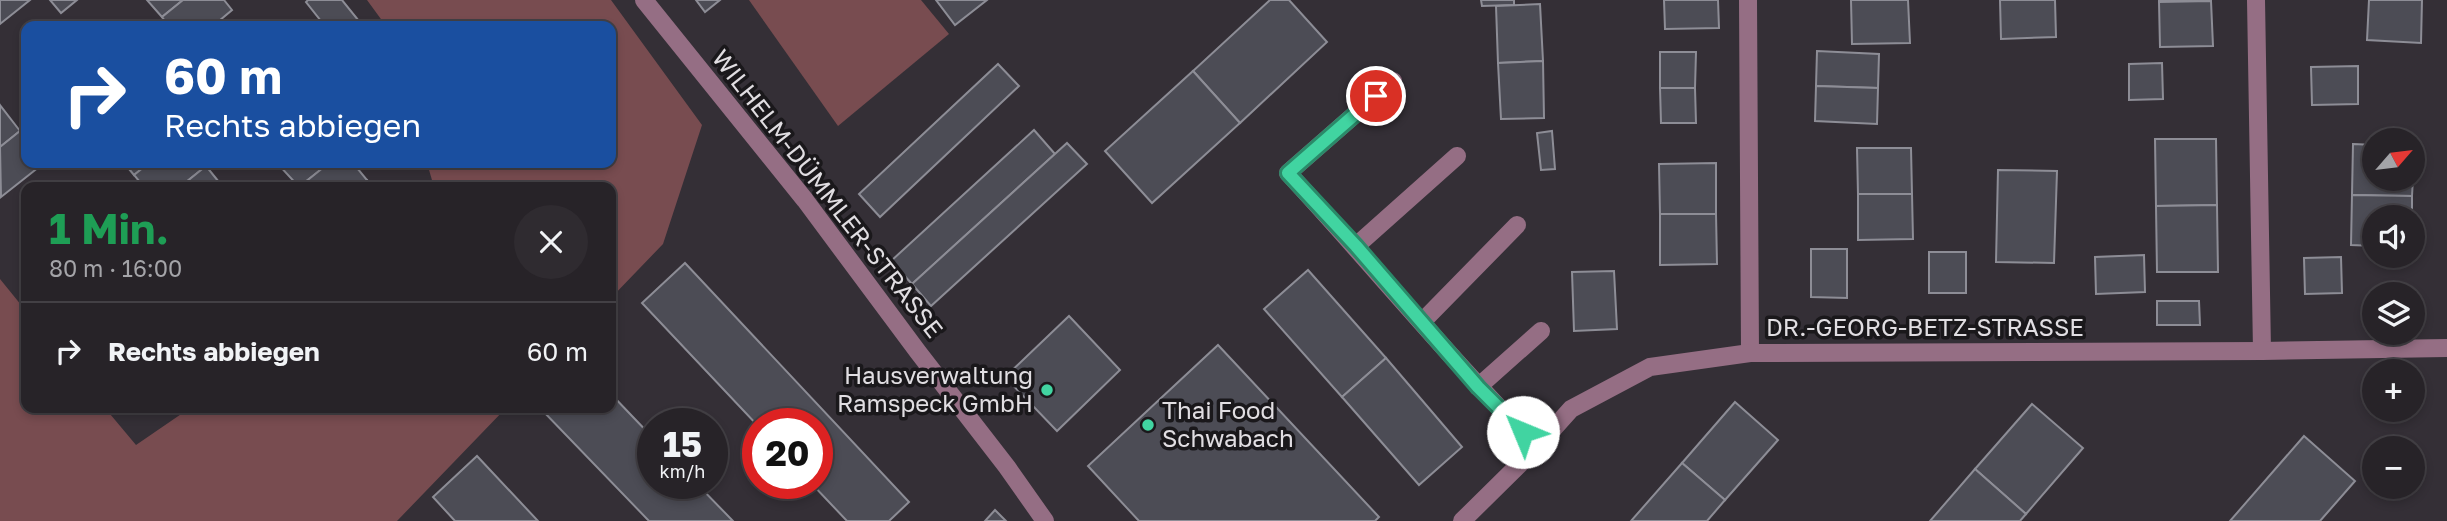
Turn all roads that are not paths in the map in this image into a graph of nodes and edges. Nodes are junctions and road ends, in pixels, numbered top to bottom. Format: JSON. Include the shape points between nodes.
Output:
{"nodes":[{"id":1,"x":644,"y":0,"type":"edge"},
{"id":2,"x":1748,"y":0,"type":"edge"},
{"id":3,"x":2256,"y":0,"type":"edge"},
{"id":4,"x":1393,"y":81,"type":"dead end"},
{"id":5,"x":1457,"y":156,"type":"dead end"},
{"id":6,"x":1517,"y":225,"type":"dead end"},
{"id":7,"x":1356,"y":246,"type":"junction"},
{"id":8,"x":1422,"y":321,"type":"junction"},
{"id":9,"x":1541,"y":331,"type":"dead end"},
{"id":10,"x":2447,"y":348,"type":"edge"},
{"id":11,"x":2262,"y":351,"type":"junction"},
{"id":12,"x":1749,"y":353,"type":"junction"},
{"id":13,"x":1478,"y":387,"type":"junction"},
{"id":14,"x":1538,"y":447,"type":"junction"},
{"id":15,"x":1045,"y":521,"type":"edge"},
{"id":16,"x":1462,"y":521,"type":"edge"}],
"edges":[{"from":1,"to":15,"type":"street","name":"WILHELM-DÜMMLER-STRASSE","via":[[805,200]]},
{"from":2,"to":12,"type":"street"},
{"from":3,"to":11,"type":"street"},
{"from":4,"to":7,"type":"street","via":[[1288,173]]},
{"from":5,"to":7,"type":"street"},
{"from":6,"to":8,"type":"street"},
{"from":7,"to":8,"type":"street"},
{"from":8,"to":13,"type":"street"},
{"from":9,"to":13,"type":"street"},
{"from":10,"to":11,"type":"street","name":"DR.-GEORG-BETZ-STRASSE"},
{"from":11,"to":12,"type":"street","name":"DR.-GEORG-BETZ-STRASSE"},
{"from":12,"to":14,"type":"street","name":"DR.-GEORG-BETZ-STRASSE","via":[[1650,367],[1571,409]]},
{"from":13,"to":14,"type":"street"},
{"from":14,"to":16,"type":"street","name":"DR.-GEORG-BETZ-STRASSE"}]}
